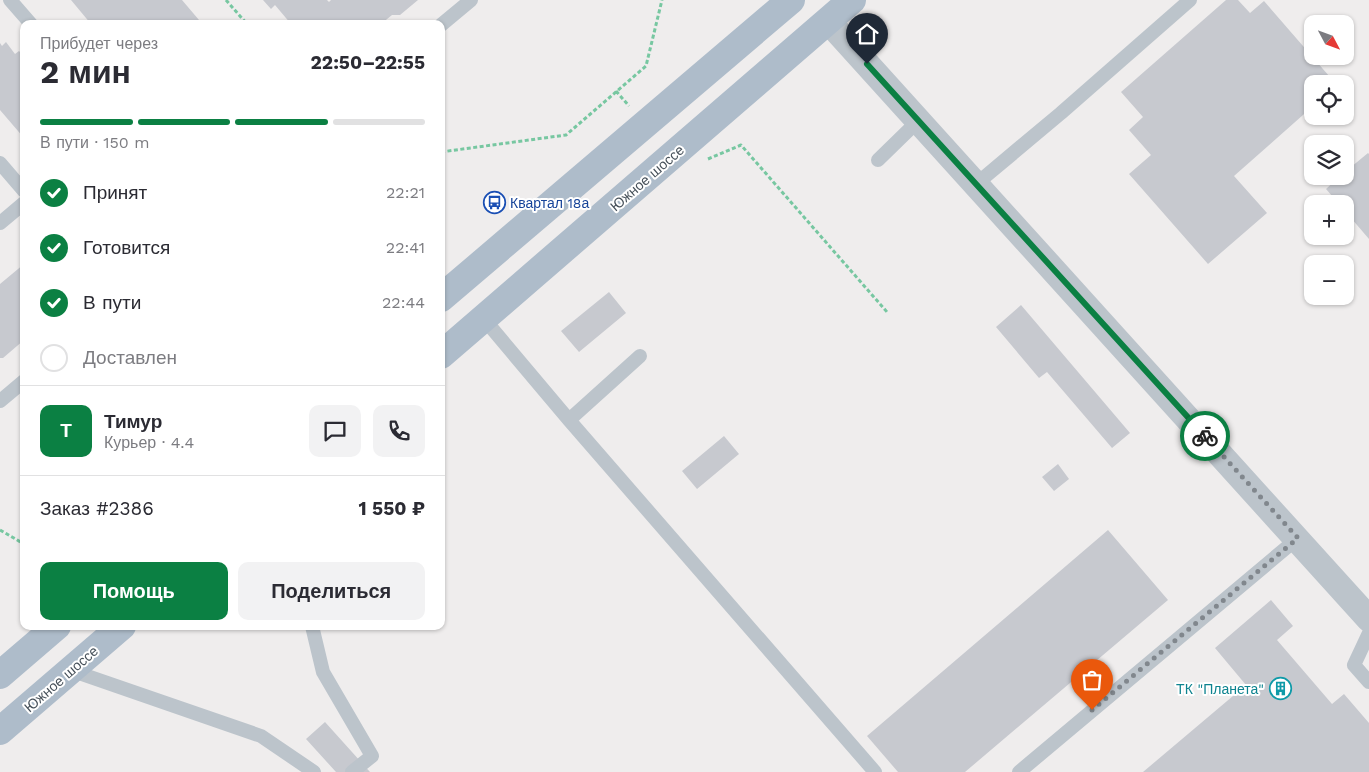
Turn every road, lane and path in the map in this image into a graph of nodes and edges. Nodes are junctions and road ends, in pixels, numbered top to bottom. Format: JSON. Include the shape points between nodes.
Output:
{"nodes":[{"id":1,"x":10,"y":0,"type":"edge"},
{"id":2,"x":226,"y":0,"type":"edge"},
{"id":3,"x":470,"y":0,"type":"edge"},
{"id":4,"x":662,"y":0,"type":"edge"},
{"id":5,"x":791,"y":0,"type":"edge"},
{"id":6,"x":852,"y":0,"type":"edge"},
{"id":7,"x":1190,"y":0,"type":"edge"},
{"id":8,"x":28,"y":20,"type":"edge"},
{"id":9,"x":244,"y":20,"type":"edge"},
{"id":10,"x":828,"y":21,"type":"junction"},
{"id":11,"x":445,"y":22,"type":"edge"},
{"id":12,"x":616,"y":91,"type":"junction"},
{"id":13,"x":628,"y":105,"type":"dead end"},
{"id":14,"x":918,"y":121,"type":"junction"},
{"id":15,"x":445,"y":151,"type":"edge"},
{"id":16,"x":878,"y":160,"type":"dead end"},
{"id":17,"x":0,"y":163,"type":"edge"},
{"id":18,"x":700,"y":163,"type":"dead end"},
{"id":19,"x":975,"y":185,"type":"junction"},
{"id":20,"x":20,"y":186,"type":"edge"},
{"id":21,"x":20,"y":206,"type":"edge"},
{"id":22,"x":0,"y":223,"type":"edge"},
{"id":23,"x":445,"y":295,"type":"edge"},
{"id":24,"x":887,"y":312,"type":"dead end"},
{"id":25,"x":484,"y":319,"type":"junction"},
{"id":26,"x":445,"y":352,"type":"edge"},
{"id":27,"x":640,"y":356,"type":"dead end"},
{"id":28,"x":20,"y":384,"type":"edge"},
{"id":29,"x":0,"y":401,"type":"edge"},
{"id":30,"x":569,"y":420,"type":"junction"},
{"id":31,"x":0,"y":530,"type":"edge"},
{"id":32,"x":1298,"y":538,"type":"junction"},
{"id":33,"x":20,"y":542,"type":"edge"},
{"id":34,"x":1369,"y":619,"type":"edge"},
{"id":35,"x":52,"y":630,"type":"edge"},
{"id":36,"x":117,"y":630,"type":"edge"},
{"id":37,"x":313,"y":630,"type":"edge"},
{"id":38,"x":1369,"y":633,"type":"edge"},
{"id":39,"x":70,"y":670,"type":"junction"},
{"id":40,"x":0,"y":675,"type":"edge"},
{"id":41,"x":1369,"y":682,"type":"edge"},
{"id":42,"x":0,"y":732,"type":"edge"},
{"id":43,"x":314,"y":772,"type":"edge"},
{"id":44,"x":352,"y":772,"type":"edge"},
{"id":45,"x":875,"y":772,"type":"edge"},
{"id":46,"x":1019,"y":772,"type":"edge"}],
"edges":[{"from":1,"to":8,"type":"lane"},
{"from":2,"to":9,"type":"path"},
{"from":3,"to":11,"type":"lane"},
{"from":4,"to":12,"type":"path","via":[[646,66]]},
{"from":5,"to":23,"type":"main road"},
{"from":6,"to":10,"type":"main road","name":"Южное шоссе"},
{"from":7,"to":19,"type":"lane"},
{"from":10,"to":14,"type":"street"},
{"from":10,"to":25,"type":"main road","name":"Южное шоссе"},
{"from":12,"to":13,"type":"path"},
{"from":12,"to":15,"type":"path","via":[[566,135]]},
{"from":14,"to":16,"type":"lane"},
{"from":14,"to":19,"type":"street"},
{"from":17,"to":20,"type":"lane"},
{"from":18,"to":24,"type":"path","via":[[741,145]]},
{"from":19,"to":32,"type":"street"},
{"from":21,"to":22,"type":"lane"},
{"from":25,"to":26,"type":"main road","name":"Южное шоссе"},
{"from":25,"to":30,"type":"lane"},
{"from":27,"to":30,"type":"lane"},
{"from":28,"to":29,"type":"lane"},
{"from":30,"to":45,"type":"lane"},
{"from":31,"to":33,"type":"path"},
{"from":32,"to":34,"type":"street"},
{"from":32,"to":46,"type":"lane"},
{"from":35,"to":40,"type":"main road"},
{"from":36,"to":39,"type":"main road","name":"Южное шоссе"},
{"from":37,"to":44,"type":"lane","via":[[323,672],[372,756]]},
{"from":38,"to":41,"type":"lane","via":[[1354,665]]},
{"from":39,"to":42,"type":"main road","name":"Южное шоссе"},
{"from":39,"to":43,"type":"lane","via":[[262,736]]}]}
